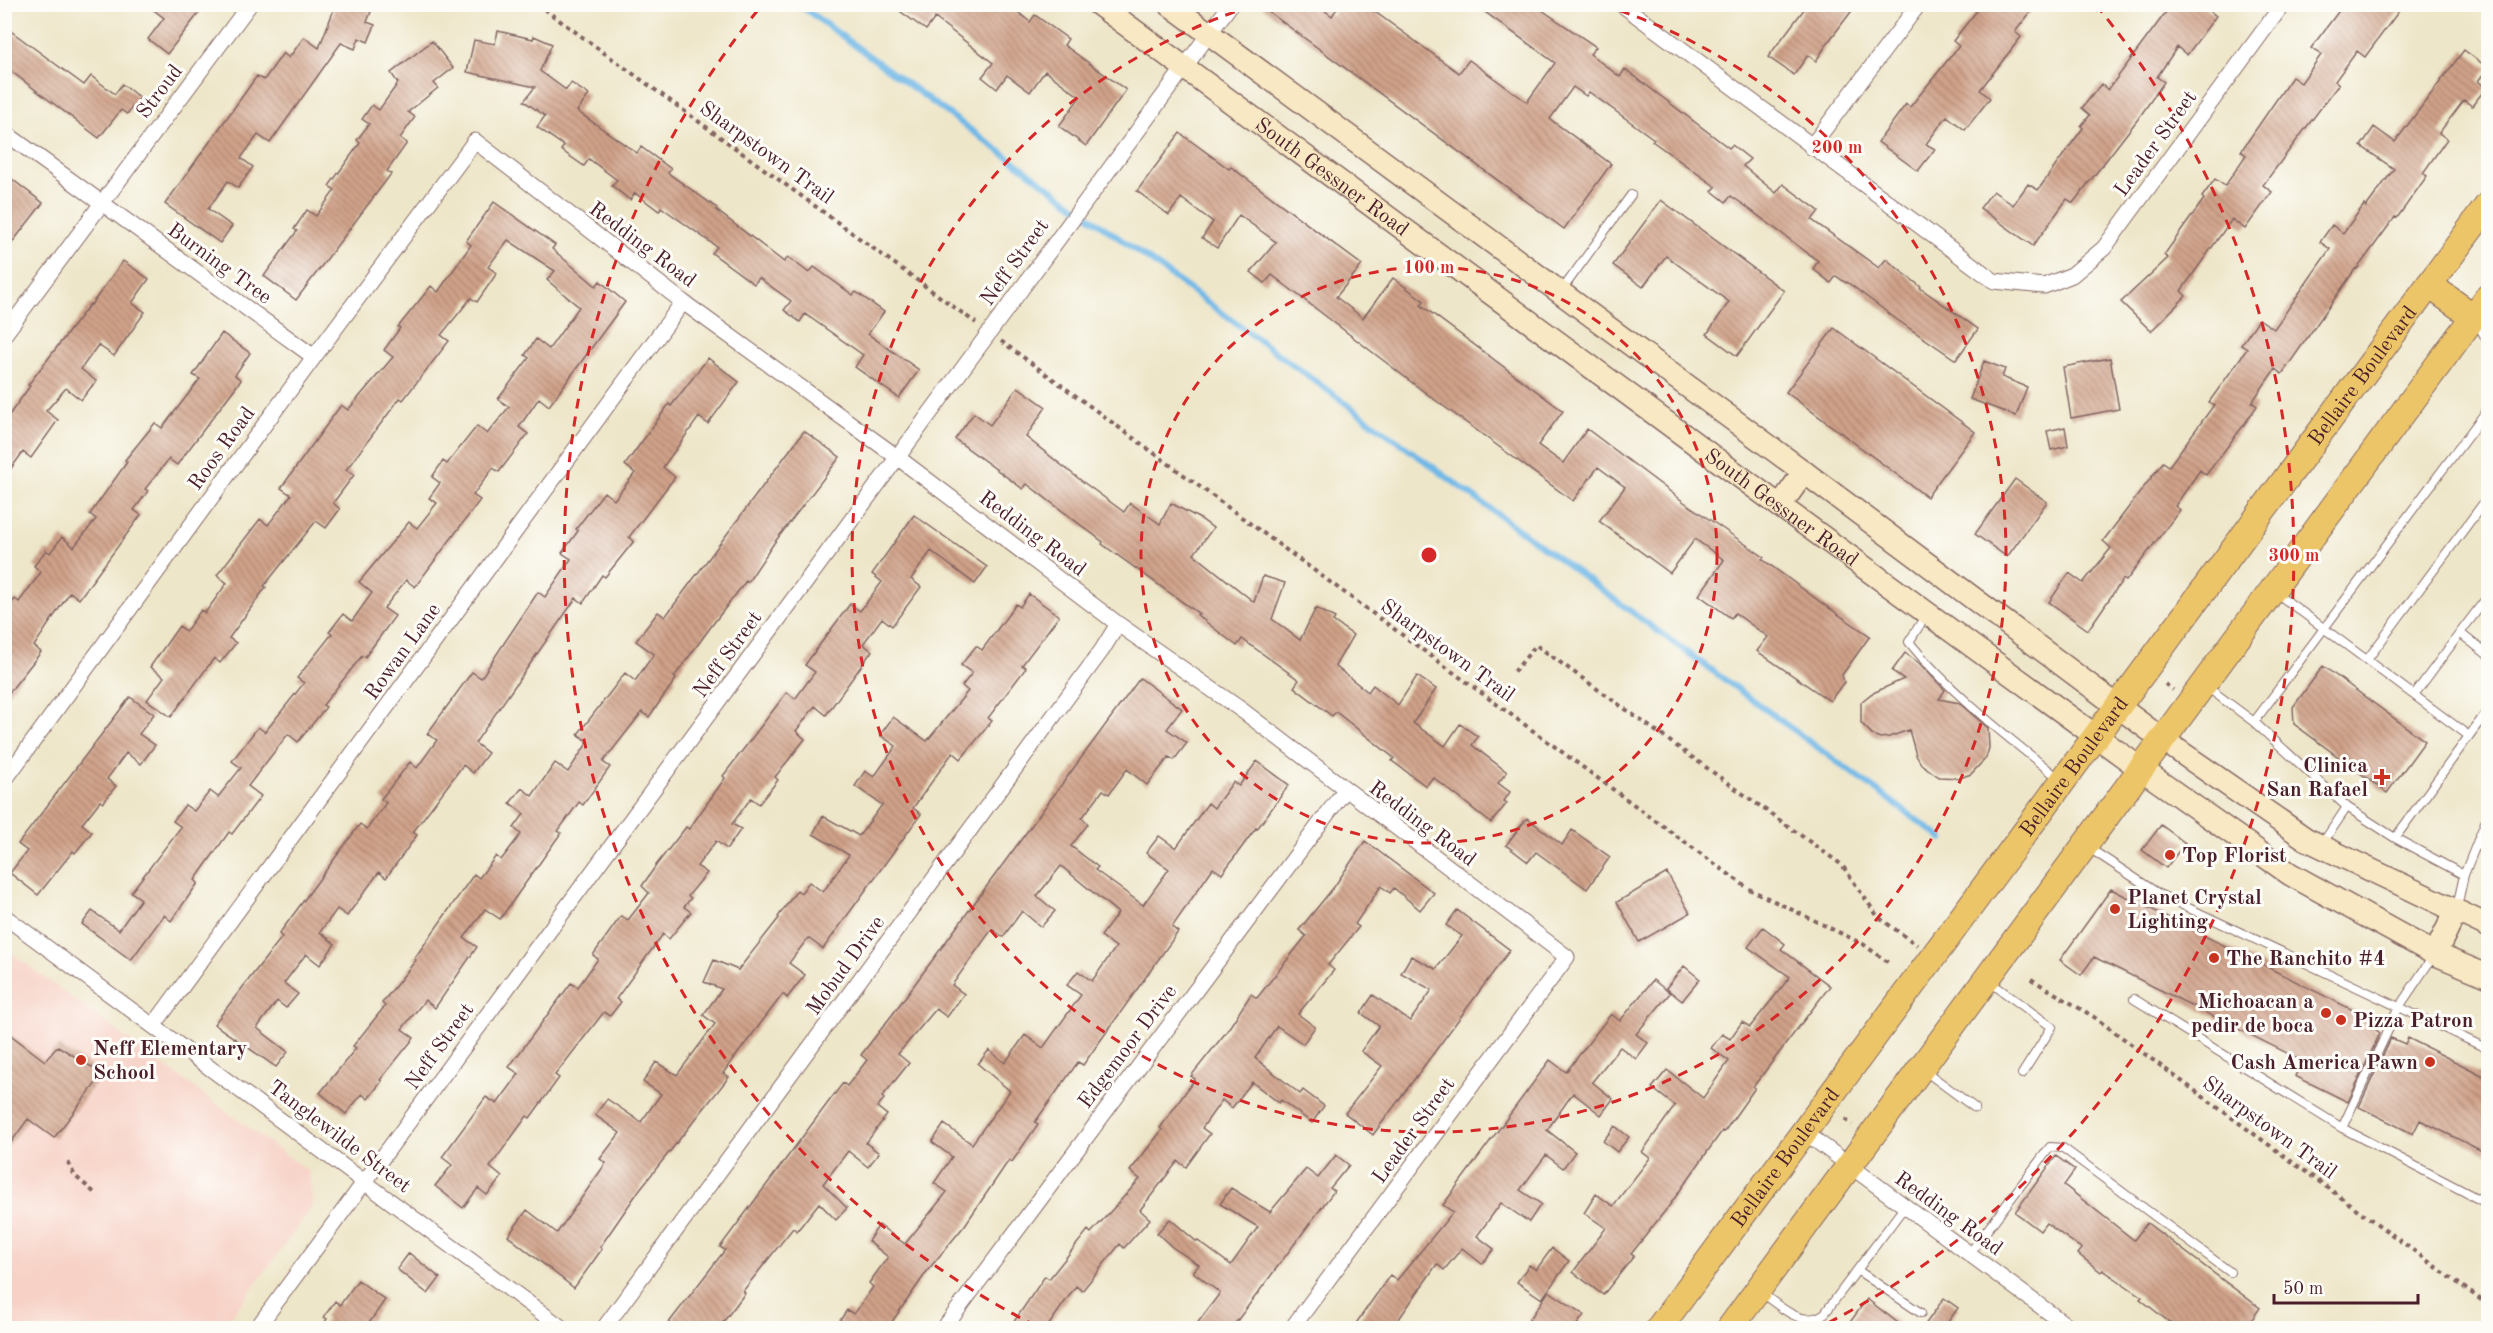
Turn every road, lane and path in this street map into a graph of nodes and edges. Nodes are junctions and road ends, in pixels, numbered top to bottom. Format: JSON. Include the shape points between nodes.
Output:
{"nodes":[{"id":1,"x":250,"y":4,"type":"edge"},
{"id":2,"x":537,"y":4,"type":"edge"},
{"id":3,"x":1098,"y":4,"type":"edge"},
{"id":4,"x":1169,"y":4,"type":"edge"},
{"id":5,"x":1231,"y":4,"type":"edge"},
{"id":6,"x":1621,"y":4,"type":"edge"},
{"id":7,"x":1919,"y":4,"type":"edge"},
{"id":8,"x":2283,"y":4,"type":"edge"},
{"id":9,"x":1208,"y":34,"type":"junction"},
{"id":10,"x":1183,"y":68,"type":"junction"},
{"id":11,"x":4,"y":132,"type":"edge"},
{"id":12,"x":475,"y":141,"type":"joint"},
{"id":13,"x":1811,"y":147,"type":"junction"},
{"id":14,"x":1631,"y":195,"type":"dead end"},
{"id":15,"x":102,"y":203,"type":"junction"},
{"id":16,"x":2488,"y":205,"type":"edge"},
{"id":17,"x":1520,"y":264,"type":"junction"},
{"id":18,"x":2429,"y":285,"type":"junction"},
{"id":19,"x":1559,"y":293,"type":"junction"},
{"id":20,"x":1496,"y":296,"type":"junction"},
{"id":21,"x":683,"y":302,"type":"junction"},
{"id":22,"x":2484,"y":312,"type":"edge"},
{"id":23,"x":979,"y":325,"type":"dead end"},
{"id":24,"x":4,"y":335,"type":"edge"},
{"id":25,"x":1001,"y":341,"type":"dead end"},
{"id":26,"x":2488,"y":342,"type":"edge"},
{"id":27,"x":314,"y":357,"type":"junction"},
{"id":28,"x":2488,"y":409,"type":"edge"},
{"id":29,"x":897,"y":458,"type":"junction"},
{"id":30,"x":1804,"y":472,"type":"junction"},
{"id":31,"x":2488,"y":497,"type":"edge"},
{"id":32,"x":1780,"y":506,"type":"junction"},
{"id":33,"x":2273,"y":590,"type":"junction"},
{"id":34,"x":2488,"y":596,"type":"edge"},
{"id":35,"x":1927,"y":613,"type":"junction"},
{"id":36,"x":1118,"y":624,"type":"junction"},
{"id":37,"x":2325,"y":628,"type":"junction"},
{"id":38,"x":2460,"y":633,"type":"junction"},
{"id":39,"x":2488,"y":655,"type":"edge"},
{"id":40,"x":2367,"y":660,"type":"junction"},
{"id":41,"x":1514,"y":672,"type":"dead end"},
{"id":42,"x":2164,"y":684,"type":"dead end"},
{"id":43,"x":2204,"y":684,"type":"junction"},
{"id":44,"x":2173,"y":690,"type":"dead end"},
{"id":45,"x":2414,"y":695,"type":"junction"},
{"id":46,"x":2117,"y":706,"type":"junction"},
{"id":47,"x":2488,"y":710,"type":"edge"},
{"id":48,"x":2254,"y":722,"type":"junction"},
{"id":49,"x":2096,"y":735,"type":"junction"},
{"id":50,"x":2469,"y":736,"type":"junction"},
{"id":51,"x":2163,"y":740,"type":"junction"},
{"id":52,"x":2141,"y":769,"type":"junction"},
{"id":53,"x":4,"y":781,"type":"edge"},
{"id":54,"x":2062,"y":781,"type":"junction"},
{"id":55,"x":1345,"y":790,"type":"junction"},
{"id":56,"x":2347,"y":807,"type":"junction"},
{"id":57,"x":2488,"y":815,"type":"edge"},
{"id":58,"x":2395,"y":838,"type":"junction"},
{"id":59,"x":2085,"y":846,"type":"junction"},
{"id":60,"x":2321,"y":846,"type":"junction"},
{"id":61,"x":2464,"y":875,"type":"junction"},
{"id":62,"x":2456,"y":911,"type":"junction"},
{"id":63,"x":7,"y":921,"type":"edge"},
{"id":64,"x":2488,"y":926,"type":"edge"},
{"id":65,"x":2435,"y":954,"type":"junction"},
{"id":66,"x":1932,"y":956,"type":"junction"},
{"id":67,"x":1567,"y":957,"type":"joint"},
{"id":68,"x":1890,"y":964,"type":"dead end"},
{"id":69,"x":2488,"y":976,"type":"edge"},
{"id":70,"x":1987,"y":979,"type":"junction"},
{"id":71,"x":2031,"y":979,"type":"dead end"},
{"id":72,"x":2134,"y":999,"type":"dead end"},
{"id":73,"x":2399,"y":1007,"type":"junction"},
{"id":74,"x":154,"y":1025,"type":"junction"},
{"id":75,"x":2488,"y":1049,"type":"edge"},
{"id":76,"x":1922,"y":1068,"type":"junction"},
{"id":77,"x":2022,"y":1074,"type":"dead end"},
{"id":78,"x":1975,"y":1108,"type":"dead end"},
{"id":79,"x":1845,"y":1119,"type":"dead end"},
{"id":80,"x":1852,"y":1125,"type":"dead end"},
{"id":81,"x":2342,"y":1128,"type":"junction"},
{"id":82,"x":1803,"y":1131,"type":"junction"},
{"id":83,"x":68,"y":1162,"type":"dead end"},
{"id":84,"x":1850,"y":1166,"type":"junction"},
{"id":85,"x":366,"y":1181,"type":"junction"},
{"id":86,"x":96,"y":1194,"type":"dead end"},
{"id":87,"x":2488,"y":1204,"type":"edge"},
{"id":88,"x":1905,"y":1206,"type":"junction"},
{"id":89,"x":1969,"y":1254,"type":"junction"},
{"id":90,"x":1857,"y":1270,"type":"junction"},
{"id":91,"x":2230,"y":1272,"type":"dead end"},
{"id":92,"x":1758,"y":1291,"type":"junction"},
{"id":93,"x":2488,"y":1305,"type":"edge"},
{"id":94,"x":1921,"y":1313,"type":"dead end"},
{"id":95,"x":257,"y":1329,"type":"edge"},
{"id":96,"x":562,"y":1329,"type":"edge"},
{"id":97,"x":604,"y":1329,"type":"edge"},
{"id":98,"x":944,"y":1329,"type":"edge"},
{"id":99,"x":1292,"y":1329,"type":"edge"},
{"id":100,"x":1659,"y":1329,"type":"edge"},
{"id":101,"x":1730,"y":1329,"type":"edge"},
{"id":102,"x":2070,"y":1329,"type":"edge"}],
"edges":[{"from":1,"to":15,"type":"street","name":"Stroud"},
{"from":2,"to":23,"type":"path","name":"Sharpstown Trail"},
{"from":3,"to":10,"type":"main road","name":"South Gessner Road"},
{"from":4,"to":9,"type":"main road","name":"South Gessner Road"},
{"from":5,"to":9,"type":"street","name":"Neff Street"},
{"from":6,"to":13,"type":"street"},
{"from":7,"to":13,"type":"street"},
{"from":8,"to":13,"type":"street","name":"Leader Street","via":[[2104,248],[2072,275],[2044,286],[1994,281]]},
{"from":9,"to":10,"type":"street","name":"Neff Street"},
{"from":9,"to":17,"type":"main road","name":"South Gessner Road"},
{"from":10,"to":20,"type":"main road","name":"South Gessner Road"},
{"from":10,"to":29,"type":"street","name":"Neff Street"},
{"from":11,"to":15,"type":"street","name":"Burning Tree"},
{"from":12,"to":21,"type":"street","name":"Redding Road"},
{"from":12,"to":27,"type":"street","name":"Roos Road"},
{"from":14,"to":19,"type":"lane"},
{"from":15,"to":24,"type":"street","name":"Stroud"},
{"from":15,"to":27,"type":"street","name":"Burning Tree"},
{"from":16,"to":18,"type":"main road","name":"Bellaire Boulevard"},
{"from":17,"to":19,"type":"main road","name":"South Gessner Road"},
{"from":17,"to":20,"type":"main road"},
{"from":18,"to":22,"type":"main road"},
{"from":18,"to":46,"type":"main road","name":"Bellaire Boulevard"},
{"from":19,"to":30,"type":"main road","name":"South Gessner Road"},
{"from":20,"to":32,"type":"main road","name":"South Gessner Road"},
{"from":21,"to":29,"type":"street","name":"Redding Road"},
{"from":21,"to":74,"type":"street","name":"Rowan Lane"},
{"from":22,"to":26,"type":"lane"},
{"from":22,"to":33,"type":"main road"},
{"from":25,"to":68,"type":"path","name":"Sharpstown Trail","via":[[1749,889],[1863,944]]},
{"from":27,"to":53,"type":"street","name":"Roos Road"},
{"from":28,"to":37,"type":"lane"},
{"from":29,"to":36,"type":"street","name":"Redding Road"},
{"from":29,"to":85,"type":"street","name":"Neff Street"},
{"from":30,"to":32,"type":"main road"},
{"from":30,"to":46,"type":"main road","name":"South Gessner Road"},
{"from":31,"to":40,"type":"lane"},
{"from":32,"to":35,"type":"main road","name":"South Gessner Road"},
{"from":33,"to":37,"type":"lane"},
{"from":33,"to":43,"type":"main road"},
{"from":34,"to":38,"type":"lane"},
{"from":35,"to":49,"type":"main road","name":"South Gessner Road"},
{"from":35,"to":54,"type":"lane","via":[[1909,642],[1972,707]]},
{"from":36,"to":55,"type":"street","name":"Redding Road","via":[[1243,711]]},
{"from":36,"to":97,"type":"street","name":"Mobud Drive"},
{"from":37,"to":40,"type":"lane"},
{"from":37,"to":48,"type":"lane"},
{"from":38,"to":39,"type":"lane"},
{"from":38,"to":45,"type":"lane"},
{"from":40,"to":45,"type":"lane"},
{"from":41,"to":66,"type":"path","via":[[1536,645],[1842,866],[1878,917]]},
{"from":42,"to":44,"type":"path"},
{"from":43,"to":48,"type":"lane"},
{"from":43,"to":51,"type":"main road"},
{"from":45,"to":50,"type":"lane"},
{"from":46,"to":49,"type":"main road","name":"Bellaire Boulevard"},
{"from":46,"to":51,"type":"main road","name":"South Gessner Road"},
{"from":47,"to":50,"type":"lane"},
{"from":48,"to":56,"type":"lane"},
{"from":49,"to":52,"type":"main road","name":"South Gessner Road"},
{"from":49,"to":54,"type":"main road","name":"Bellaire Boulevard"},
{"from":50,"to":58,"type":"lane"},
{"from":51,"to":52,"type":"main road"},
{"from":51,"to":60,"type":"main road","name":"South Gessner Road"},
{"from":52,"to":59,"type":"main road"},
{"from":52,"to":65,"type":"main road","name":"South Gessner Road","via":[[2290,874]]},
{"from":54,"to":66,"type":"main road","name":"Bellaire Boulevard"},
{"from":55,"to":67,"type":"street","name":"Redding Road"},
{"from":55,"to":98,"type":"street","name":"Edgemoor Drive"},
{"from":56,"to":58,"type":"lane"},
{"from":56,"to":60,"type":"lane"},
{"from":57,"to":61,"type":"lane"},
{"from":58,"to":61,"type":"lane"},
{"from":59,"to":70,"type":"main road"},
{"from":59,"to":73,"type":"lane","via":[[2158,894]]},
{"from":60,"to":62,"type":"main road","name":"South Gessner Road"},
{"from":61,"to":62,"type":"lane"},
{"from":62,"to":64,"type":"main road","name":"South Gessner Road"},
{"from":62,"to":65,"type":"main road"},
{"from":63,"to":74,"type":"street","name":"Tanglewilde Street"},
{"from":65,"to":69,"type":"main road","name":"South Gessner Road"},
{"from":65,"to":73,"type":"lane"},
{"from":66,"to":82,"type":"main road","name":"Bellaire Boulevard"},
{"from":67,"to":99,"type":"street","name":"Leader Street"},
{"from":70,"to":76,"type":"main road"},
{"from":70,"to":77,"type":"lane","via":[[2052,1027]]},
{"from":71,"to":93,"type":"path","name":"Sharpstown Trail","via":[[2094,1017]]},
{"from":72,"to":81,"type":"lane"},
{"from":73,"to":75,"type":"lane"},
{"from":73,"to":81,"type":"lane"},
{"from":74,"to":85,"type":"street","name":"Tanglewilde Street"},
{"from":76,"to":78,"type":"lane"},
{"from":76,"to":84,"type":"main road"},
{"from":79,"to":80,"type":"path"},
{"from":81,"to":87,"type":"lane"},
{"from":82,"to":84,"type":"street","name":"Redding Road"},
{"from":82,"to":100,"type":"main road","name":"Bellaire Boulevard"},
{"from":83,"to":86,"type":"path","via":[[75,1176]]},
{"from":84,"to":88,"type":"street","name":"Redding Road"},
{"from":84,"to":92,"type":"main road"},
{"from":85,"to":95,"type":"street","name":"Neff Street"},
{"from":85,"to":96,"type":"street","name":"Tanglewilde Street"},
{"from":88,"to":89,"type":"street","name":"Redding Road"},
{"from":88,"to":90,"type":"lane"},
{"from":89,"to":91,"type":"lane","via":[[2050,1148],[2063,1148]]},
{"from":89,"to":102,"type":"street","name":"Redding Road"},
{"from":90,"to":92,"type":"lane","via":[[1825,1313],[1809,1320],[1798,1318]]},
{"from":90,"to":94,"type":"lane"},
{"from":92,"to":101,"type":"main road"}]}
